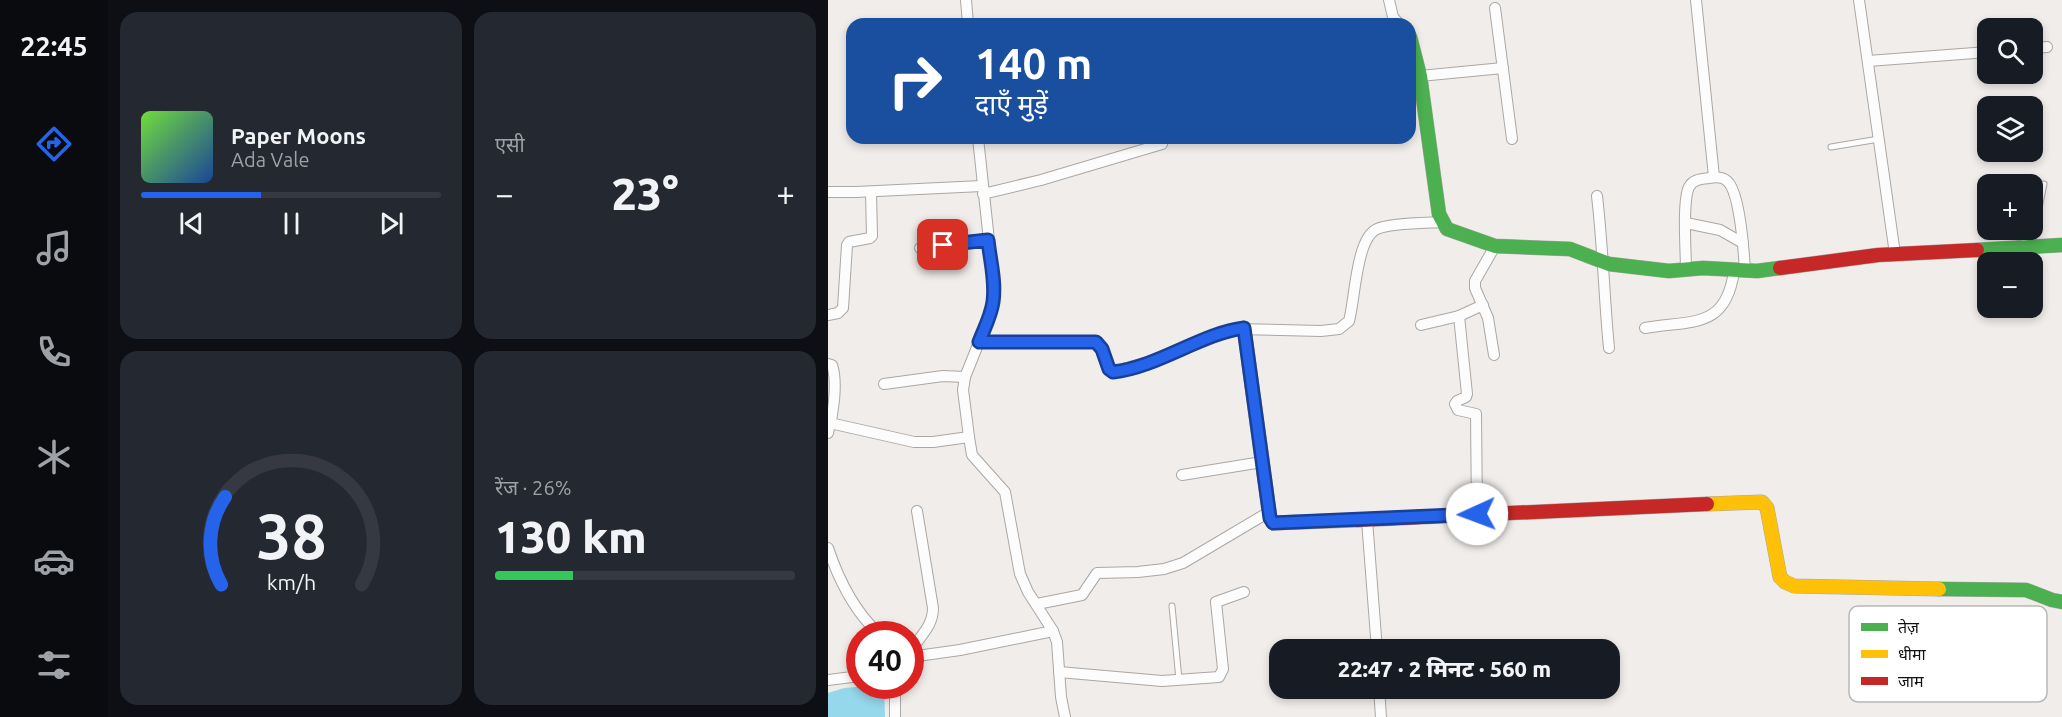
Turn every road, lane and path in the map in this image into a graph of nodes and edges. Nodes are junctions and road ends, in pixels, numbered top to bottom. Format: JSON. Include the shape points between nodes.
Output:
{"nodes":[{"id":1,"x":966,"y":0,"type":"edge"},
{"id":2,"x":1389,"y":0,"type":"edge"},
{"id":3,"x":1696,"y":0,"type":"edge"},
{"id":4,"x":1859,"y":0,"type":"edge"},
{"id":5,"x":1495,"y":8,"type":"dead end"},
{"id":6,"x":968,"y":18,"type":"edge"},
{"id":7,"x":1394,"y":18,"type":"edge"},
{"id":8,"x":2043,"y":47,"type":"edge"},
{"id":9,"x":2047,"y":47,"type":"dead end"},
{"id":10,"x":1977,"y":53,"type":"edge"},
{"id":11,"x":1416,"y":60,"type":"edge"},
{"id":12,"x":1868,"y":61,"type":"junction"},
{"id":13,"x":1503,"y":68,"type":"junction"},
{"id":14,"x":1420,"y":76,"type":"junction"},
{"id":15,"x":1512,"y":139,"type":"dead end"},
{"id":16,"x":1879,"y":139,"type":"junction"},
{"id":17,"x":978,"y":144,"type":"edge"},
{"id":18,"x":1162,"y":144,"type":"dead end"},
{"id":19,"x":1831,"y":147,"type":"dead end"},
{"id":20,"x":1714,"y":177,"type":"junction"},
{"id":21,"x":2044,"y":184,"type":"dead end"},
{"id":22,"x":2043,"y":189,"type":"edge"},
{"id":23,"x":982,"y":190,"type":"junction"},
{"id":24,"x":828,"y":192,"type":"edge"},
{"id":25,"x":871,"y":192,"type":"junction"},
{"id":26,"x":1597,"y":196,"type":"dead end"},
{"id":27,"x":1443,"y":222,"type":"junction"},
{"id":28,"x":1686,"y":223,"type":"junction"},
{"id":29,"x":988,"y":240,"type":"junction"},
{"id":30,"x":2025,"y":240,"type":"edge"},
{"id":31,"x":1743,"y":243,"type":"junction"},
{"id":32,"x":2062,"y":245,"type":"edge"},
{"id":33,"x":1495,"y":246,"type":"junction"},
{"id":34,"x":2021,"y":247,"type":"junction"},
{"id":35,"x":920,"y":248,"type":"dead end"},
{"id":36,"x":1895,"y":254,"type":"junction"},
{"id":37,"x":1603,"y":261,"type":"junction"},
{"id":38,"x":1686,"y":270,"type":"junction"},
{"id":39,"x":1740,"y":271,"type":"junction"},
{"id":40,"x":1483,"y":305,"type":"junction"},
{"id":41,"x":828,"y":315,"type":"edge"},
{"id":42,"x":1459,"y":316,"type":"junction"},
{"id":43,"x":1421,"y":325,"type":"dead end"},
{"id":44,"x":1244,"y":328,"type":"junction"},
{"id":45,"x":1645,"y":328,"type":"dead end"},
{"id":46,"x":979,"y":342,"type":"junction"},
{"id":47,"x":1609,"y":348,"type":"dead end"},
{"id":48,"x":1494,"y":355,"type":"dead end"},
{"id":49,"x":828,"y":363,"type":"edge"},
{"id":50,"x":965,"y":377,"type":"junction"},
{"id":51,"x":884,"y":384,"type":"dead end"},
{"id":52,"x":829,"y":428,"type":"edge"},
{"id":53,"x":969,"y":437,"type":"junction"},
{"id":54,"x":1262,"y":462,"type":"junction"},
{"id":55,"x":1182,"y":475,"type":"dead end"},
{"id":56,"x":917,"y":511,"type":"dead end"},
{"id":57,"x":1269,"y":512,"type":"junction"},
{"id":58,"x":1477,"y":514,"type":"junction"},
{"id":59,"x":1367,"y":520,"type":"junction"},
{"id":60,"x":828,"y":548,"type":"edge"},
{"id":61,"x":1244,"y":592,"type":"dead end"},
{"id":62,"x":2062,"y":602,"type":"edge"},
{"id":63,"x":1037,"y":604,"type":"junction"},
{"id":64,"x":1172,"y":606,"type":"dead end"},
{"id":65,"x":868,"y":621,"type":"edge"},
{"id":66,"x":1053,"y":631,"type":"junction"},
{"id":67,"x":924,"y":633,"type":"edge"},
{"id":68,"x":1376,"y":639,"type":"edge"},
{"id":69,"x":924,"y":654,"type":"edge"},
{"id":70,"x":1059,"y":672,"type":"junction"},
{"id":71,"x":846,"y":678,"type":"edge"},
{"id":72,"x":828,"y":680,"type":"edge"},
{"id":73,"x":1179,"y":680,"type":"junction"},
{"id":74,"x":895,"y":699,"type":"edge"},
{"id":75,"x":1380,"y":699,"type":"edge"},
{"id":76,"x":895,"y":717,"type":"edge"},
{"id":77,"x":1065,"y":717,"type":"edge"},
{"id":78,"x":1381,"y":717,"type":"edge"}],
"edges":[{"from":1,"to":6,"type":"street"},
{"from":2,"to":7,"type":"street"},
{"from":3,"to":20,"type":"street"},
{"from":4,"to":12,"type":"street"},
{"from":5,"to":13,"type":"street"},
{"from":8,"to":9,"type":"street"},
{"from":10,"to":12,"type":"street"},
{"from":11,"to":14,"type":"street"},
{"from":12,"to":16,"type":"street"},
{"from":13,"to":14,"type":"street"},
{"from":13,"to":15,"type":"street"},
{"from":14,"to":27,"type":"street"},
{"from":16,"to":19,"type":"lane"},
{"from":16,"to":36,"type":"street"},
{"from":17,"to":23,"type":"street"},
{"from":18,"to":23,"type":"street","via":[[1033,182]]},
{"from":20,"to":28,"type":"street","via":[[1695,180],[1688,188]]},
{"from":20,"to":31,"type":"street","via":[[1724,178],[1732,186]]},
{"from":21,"to":22,"type":"lane"},
{"from":23,"to":25,"type":"street"},
{"from":23,"to":29,"type":"street"},
{"from":24,"to":25,"type":"street"},
{"from":25,"to":41,"type":"street","via":[[872,236],[847,245],[843,308]]},
{"from":26,"to":37,"type":"street"},
{"from":27,"to":33,"type":"street","via":[[1456,233]]},
{"from":27,"to":44,"type":"street","via":[[1383,227],[1372,232],[1358,270],[1349,321],[1339,329]]},
{"from":28,"to":31,"type":"street","via":[[1720,230]]},
{"from":28,"to":38,"type":"street"},
{"from":29,"to":35,"type":"street"},
{"from":29,"to":46,"type":"street","via":[[993,302]]},
{"from":30,"to":34,"type":"lane"},
{"from":31,"to":39,"type":"street"},
{"from":32,"to":34,"type":"street"},
{"from":33,"to":37,"type":"street","via":[[1570,249]]},
{"from":33,"to":40,"type":"street","via":[[1475,281]]},
{"from":34,"to":36,"type":"street"},
{"from":36,"to":39,"type":"street"},
{"from":37,"to":38,"type":"street"},
{"from":37,"to":47,"type":"street"},
{"from":38,"to":39,"type":"street"},
{"from":39,"to":45,"type":"street","via":[[1724,304],[1713,315]]},
{"from":40,"to":42,"type":"street"},
{"from":40,"to":48,"type":"street"},
{"from":42,"to":43,"type":"street"},
{"from":42,"to":58,"type":"street","via":[[1467,394],[1455,404],[1458,410],[1476,414]]},
{"from":44,"to":46,"type":"street","via":[[1113,372],[1096,342]]},
{"from":44,"to":54,"type":"street"},
{"from":46,"to":50,"type":"street"},
{"from":49,"to":52,"type":"street","via":[[834,377]]},
{"from":50,"to":51,"type":"street"},
{"from":50,"to":53,"type":"street"},
{"from":52,"to":53,"type":"street","via":[[914,442]]},
{"from":53,"to":63,"type":"street","via":[[972,455],[1005,492],[1020,574]]},
{"from":54,"to":55,"type":"street"},
{"from":54,"to":57,"type":"street"},
{"from":56,"to":67,"type":"street","via":[[933,609]]},
{"from":57,"to":59,"type":"street","via":[[1273,523]]},
{"from":57,"to":63,"type":"street","via":[[1183,563],[1138,572],[1101,571],[1082,595]]},
{"from":58,"to":59,"type":"street"},
{"from":58,"to":62,"type":"street","via":[[1761,502],[1767,508],[1780,577],[1794,586],[2026,590],[2049,601]]},
{"from":59,"to":68,"type":"street"},
{"from":60,"to":65,"type":"street","via":[[852,601]]},
{"from":61,"to":73,"type":"street","via":[[1220,600],[1215,606],[1222,673],[1214,678]]},
{"from":63,"to":66,"type":"street"},
{"from":64,"to":73,"type":"lane"},
{"from":66,"to":69,"type":"street"},
{"from":66,"to":70,"type":"street"},
{"from":70,"to":73,"type":"street"},
{"from":70,"to":77,"type":"street"},
{"from":71,"to":72,"type":"street"},
{"from":74,"to":76,"type":"street"},
{"from":75,"to":78,"type":"street"}]}
